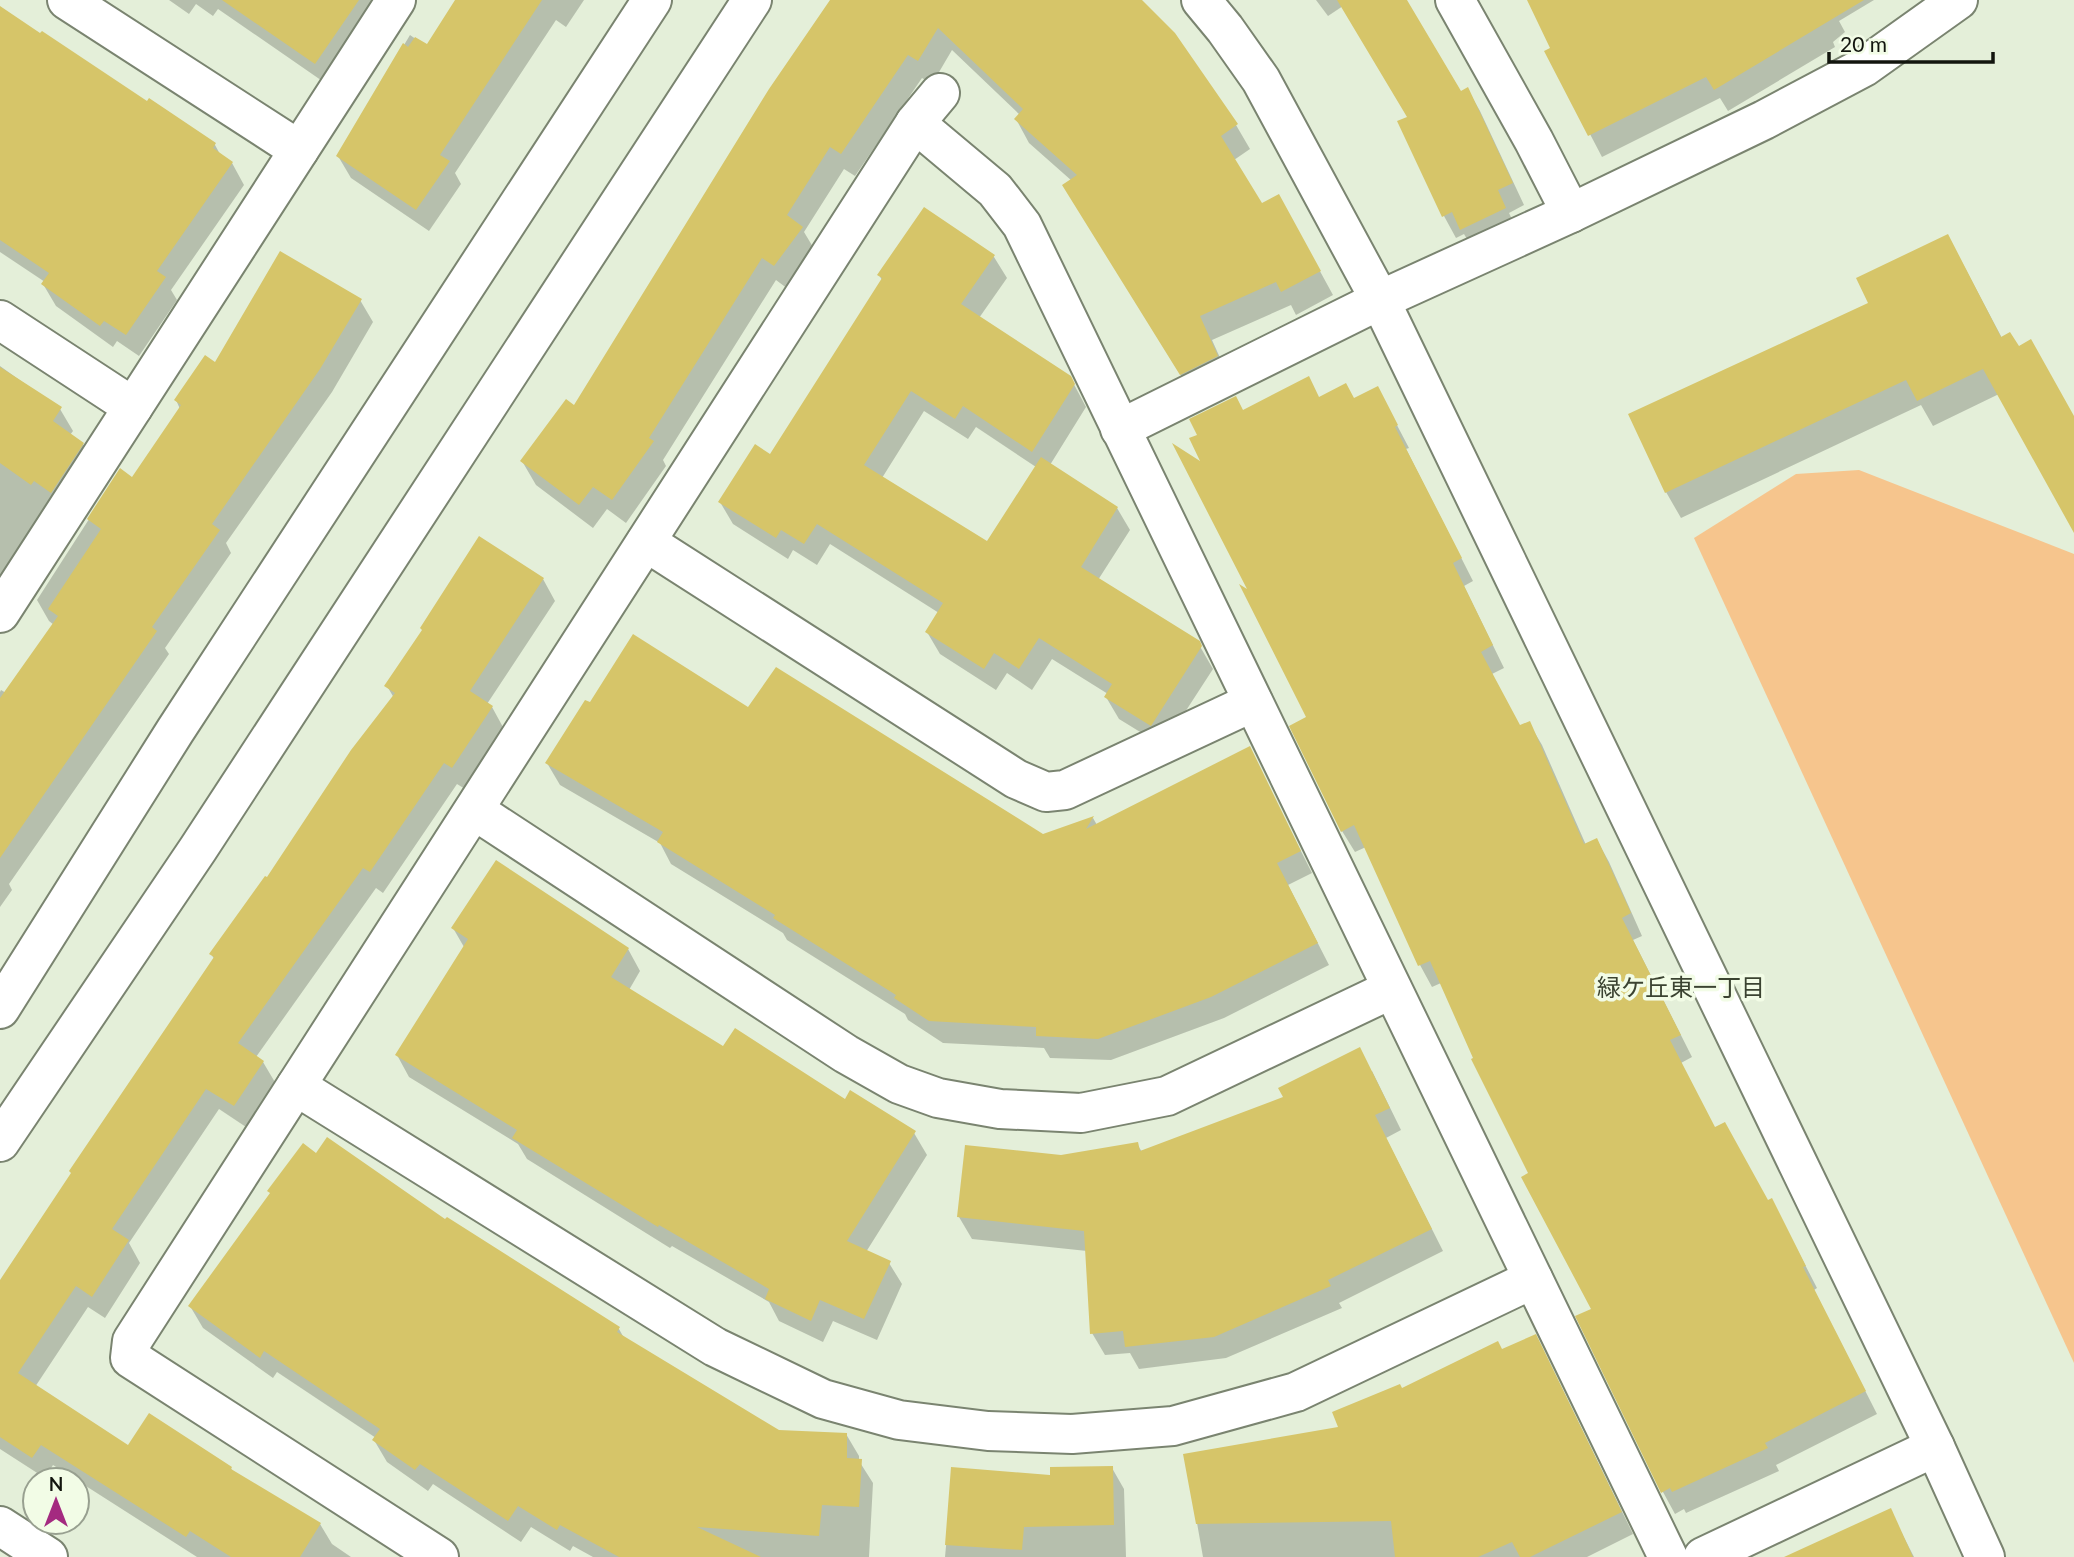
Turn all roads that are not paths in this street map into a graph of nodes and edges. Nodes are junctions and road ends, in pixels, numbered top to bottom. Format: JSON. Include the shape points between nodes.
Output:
{"nodes":[{"id":1,"x":67,"y":0,"type":"edge"},
{"id":2,"x":396,"y":0,"type":"edge"},
{"id":3,"x":652,"y":0,"type":"edge"},
{"id":4,"x":752,"y":0,"type":"edge"},
{"id":5,"x":1201,"y":0,"type":"edge"},
{"id":6,"x":1455,"y":0,"type":"edge"},
{"id":7,"x":1958,"y":0,"type":"edge"},
{"id":8,"x":940,"y":93,"type":"dead end"},
{"id":9,"x":915,"y":123,"type":"junction"},
{"id":10,"x":299,"y":150,"type":"junction"},
{"id":11,"x":1571,"y":213,"type":"junction"},
{"id":12,"x":1380,"y":300,"type":"junction"},
{"id":13,"x":0,"y":320,"type":"edge"},
{"id":14,"x":132,"y":407,"type":"junction"},
{"id":15,"x":1121,"y":429,"type":"junction"},
{"id":16,"x":646,"y":542,"type":"junction"},
{"id":17,"x":0,"y":613,"type":"edge"},
{"id":18,"x":1253,"y":702,"type":"junction"},
{"id":19,"x":474,"y":810,"type":"junction"},
{"id":20,"x":1392,"y":989,"type":"junction"},
{"id":21,"x":0,"y":1009,"type":"edge"},
{"id":22,"x":296,"y":1086,"type":"junction"},
{"id":23,"x":0,"y":1142,"type":"edge"},
{"id":24,"x":1533,"y":1279,"type":"junction"},
{"id":25,"x":1935,"y":1447,"type":"junction"},
{"id":26,"x":0,"y":1526,"type":"edge"},
{"id":27,"x":48,"y":1557,"type":"edge"},
{"id":28,"x":439,"y":1557,"type":"edge"},
{"id":29,"x":1668,"y":1557,"type":"edge"},
{"id":30,"x":1703,"y":1557,"type":"edge"},
{"id":31,"x":1985,"y":1557,"type":"edge"}],
"edges":[{"from":1,"to":10,"type":"street"},
{"from":2,"to":10,"type":"street"},
{"from":3,"to":21,"type":"street","via":[[175,731]]},
{"from":4,"to":23,"type":"street","via":[[198,849]]},
{"from":5,"to":12,"type":"street","via":[[1261,80]]},
{"from":6,"to":11,"type":"street"},
{"from":7,"to":11,"type":"street","via":[[1864,67]]},
{"from":8,"to":9,"type":"street"},
{"from":9,"to":15,"type":"street","via":[[995,190],[1022,225]]},
{"from":9,"to":16,"type":"street"},
{"from":10,"to":14,"type":"street"},
{"from":11,"to":12,"type":"street"},
{"from":12,"to":15,"type":"street"},
{"from":12,"to":25,"type":"street"},
{"from":13,"to":14,"type":"street"},
{"from":14,"to":17,"type":"street"},
{"from":15,"to":18,"type":"street"},
{"from":16,"to":18,"type":"street","via":[[1016,779],[1046,792],[1065,790]]},
{"from":16,"to":19,"type":"street"},
{"from":18,"to":20,"type":"street"},
{"from":19,"to":20,"type":"street","via":[[846,1054],[899,1084],[938,1098],[1000,1109],[1081,1114],[1167,1096]]},
{"from":19,"to":22,"type":"street"},
{"from":20,"to":24,"type":"street"},
{"from":22,"to":24,"type":"street","via":[[715,1346],[823,1399],[899,1420],[988,1431],[1072,1434],[1173,1426],[1296,1392]]},
{"from":22,"to":28,"type":"street","via":[[132,1341],[130,1357]]},
{"from":24,"to":29,"type":"street"},
{"from":25,"to":30,"type":"street"},
{"from":25,"to":31,"type":"street"},
{"from":26,"to":27,"type":"street"}]}
